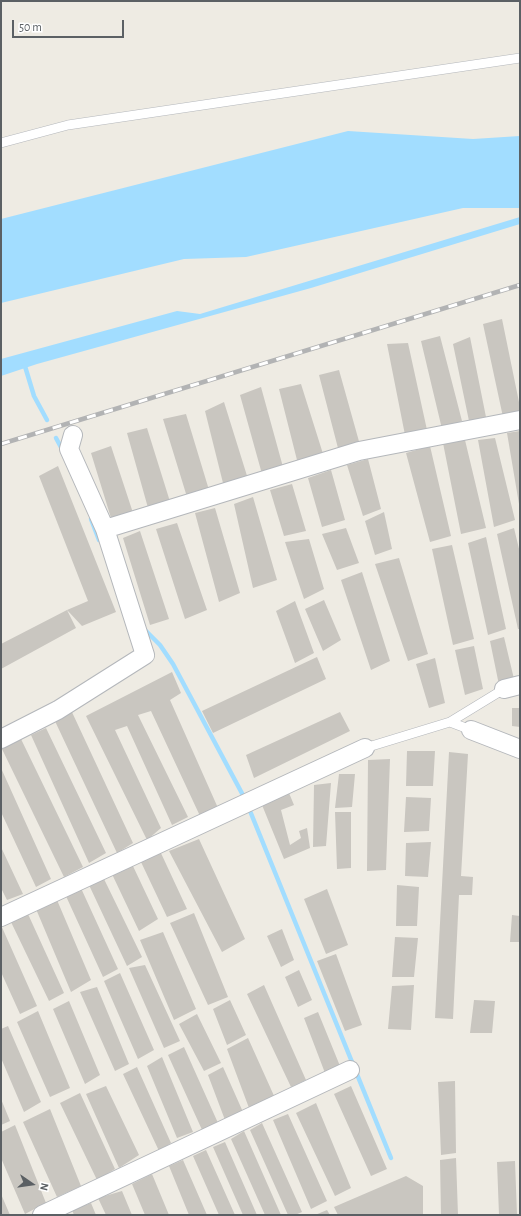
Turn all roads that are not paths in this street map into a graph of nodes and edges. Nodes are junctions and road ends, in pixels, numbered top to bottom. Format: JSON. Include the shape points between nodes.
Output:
{"nodes":[{"id":1,"x":520,"y":58,"type":"edge"},
{"id":2,"x":1,"y":143,"type":"edge"},
{"id":3,"x":520,"y":420,"type":"edge"},
{"id":4,"x":73,"y":435,"type":"dead end"},
{"id":5,"x":105,"y":529,"type":"junction"},
{"id":6,"x":512,"y":687,"type":"edge"},
{"id":7,"x":450,"y":722,"type":"junction"},
{"id":8,"x":471,"y":730,"type":"joint"},
{"id":9,"x":1,"y":739,"type":"edge"},
{"id":10,"x":365,"y":748,"type":"joint"},
{"id":11,"x":520,"y":749,"type":"edge"},
{"id":12,"x":1,"y":917,"type":"edge"},
{"id":13,"x":350,"y":1070,"type":"dead end"},
{"id":14,"x":42,"y":1215,"type":"edge"}],
"edges":[{"from":1,"to":2,"type":"lane","via":[[68,125]]},
{"from":3,"to":5,"type":"street","via":[[359,451]]},
{"from":4,"to":5,"type":"street","via":[[70,449]]},
{"from":5,"to":9,"type":"street","via":[[145,655],[58,710]]},
{"from":6,"to":7,"type":"lane"},
{"from":7,"to":8,"type":"lane"},
{"from":7,"to":10,"type":"lane"},
{"from":8,"to":11,"type":"street"},
{"from":10,"to":12,"type":"street"},
{"from":13,"to":14,"type":"street"}]}
